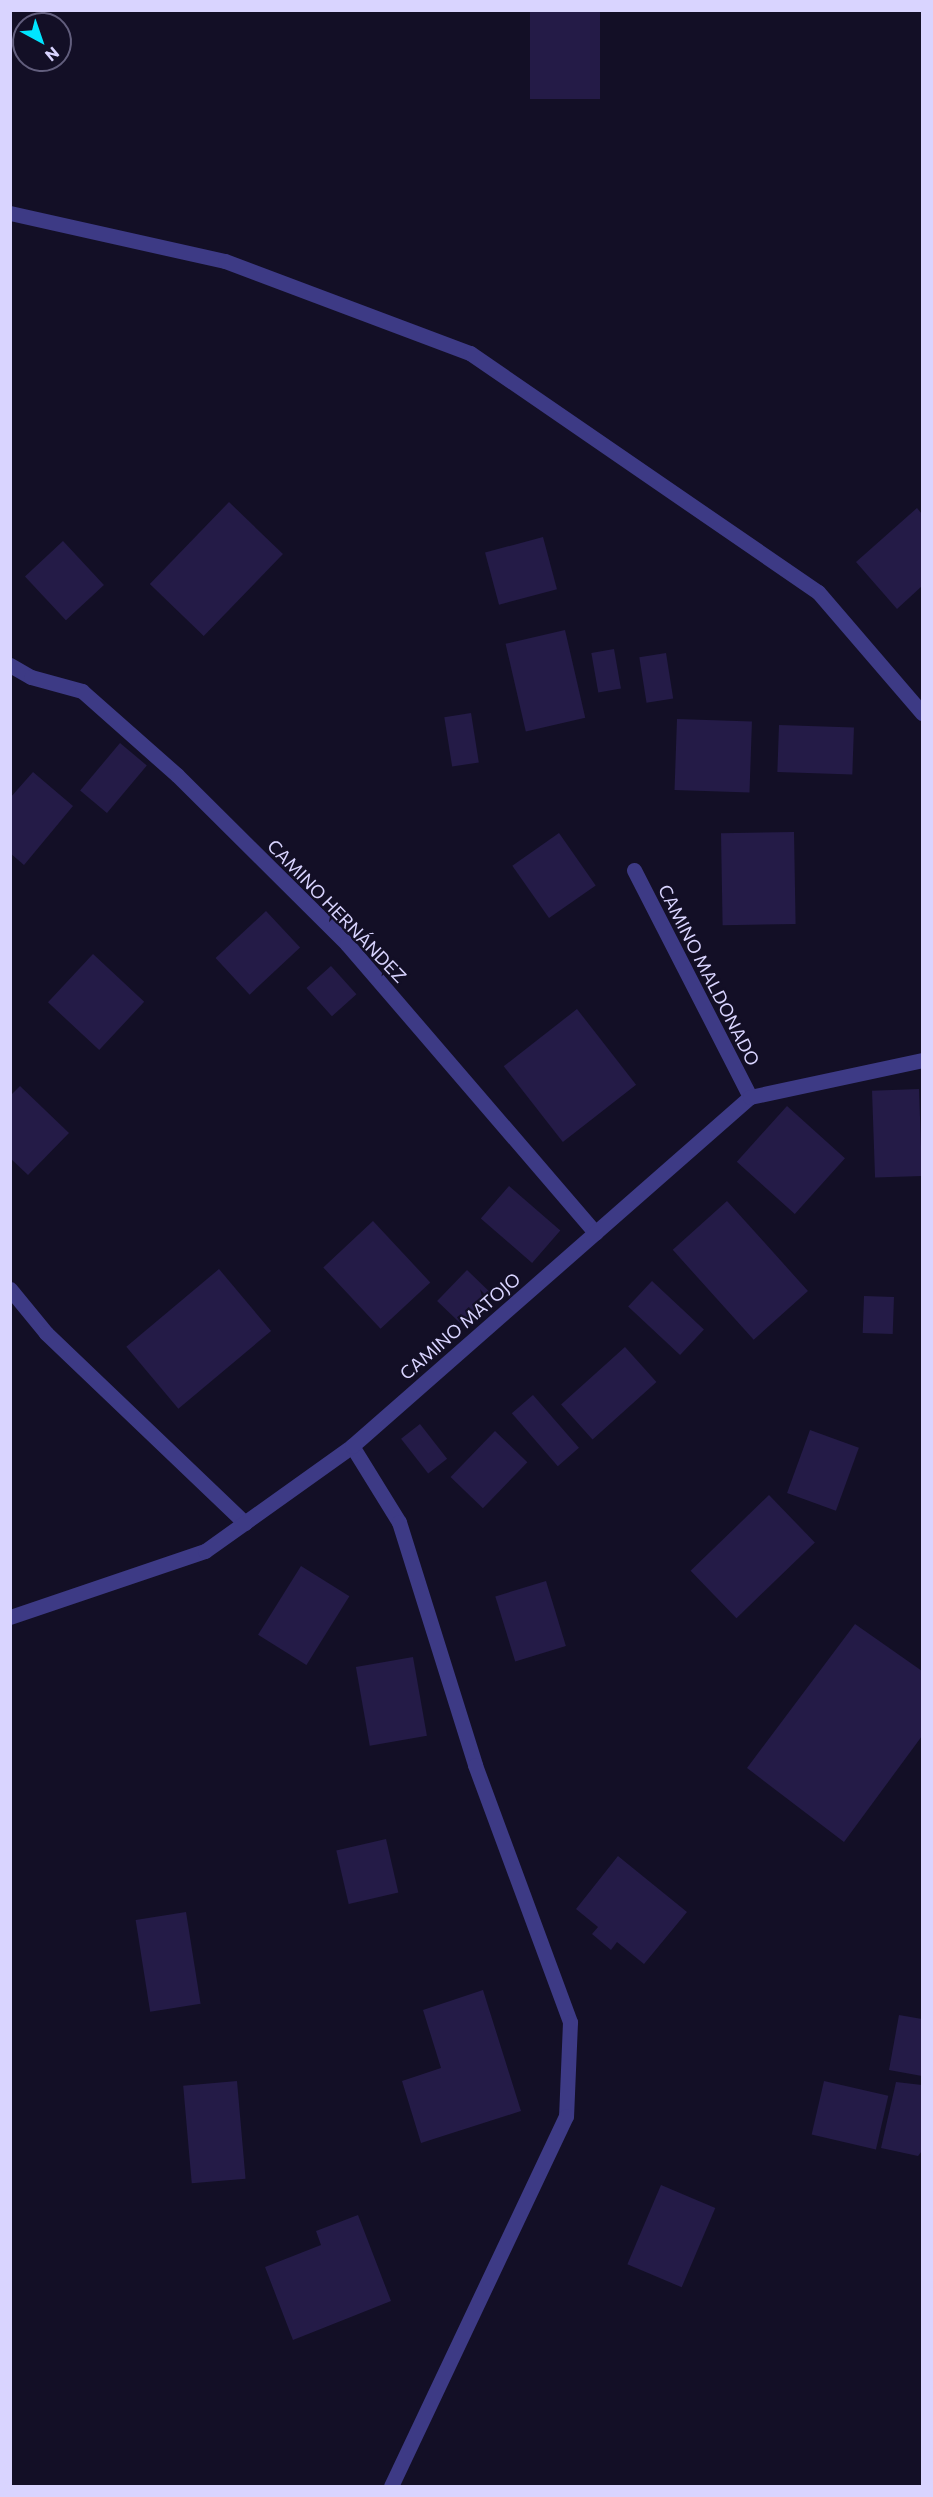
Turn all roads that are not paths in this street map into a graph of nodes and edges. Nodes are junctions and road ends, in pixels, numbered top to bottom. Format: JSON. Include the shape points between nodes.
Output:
{"nodes":[{"id":1,"x":10,"y":213,"type":"edge"},
{"id":2,"x":10,"y":665,"type":"edge"},
{"id":3,"x":922,"y":713,"type":"edge"},
{"id":4,"x":634,"y":870,"type":"dead end"},
{"id":5,"x":922,"y":1060,"type":"edge"},
{"id":6,"x":750,"y":1097,"type":"junction"},
{"id":7,"x":596,"y":1233,"type":"junction"},
{"id":8,"x":10,"y":1289,"type":"edge"},
{"id":9,"x":352,"y":1446,"type":"junction"},
{"id":10,"x":245,"y":1523,"type":"junction"},
{"id":11,"x":10,"y":1617,"type":"edge"},
{"id":12,"x":391,"y":2487,"type":"edge"}],
"edges":[{"from":1,"to":3,"type":"street","via":[[225,261],[470,353],[818,591]]},
{"from":2,"to":7,"type":"street","name":"CAMINO HERNÁNDEZ","via":[[31,678],[82,691],[177,776],[347,944]]},
{"from":4,"to":6,"type":"street","name":"CAMINO MALDONADO"},
{"from":5,"to":6,"type":"street","name":"CAMINO MATOJO"},
{"from":6,"to":7,"type":"street","name":"CAMINO MATOJO"},
{"from":7,"to":9,"type":"street","name":"CAMINO MATOJO"},
{"from":8,"to":10,"type":"street","via":[[46,1333]]},
{"from":9,"to":10,"type":"street","name":"CAMINO MATOJO"},
{"from":9,"to":12,"type":"street","via":[[399,1522],[475,1765],[570,2022],[566,2116]]},
{"from":10,"to":11,"type":"street","name":"CAMINO MATOJO","via":[[205,1551]]}]}
